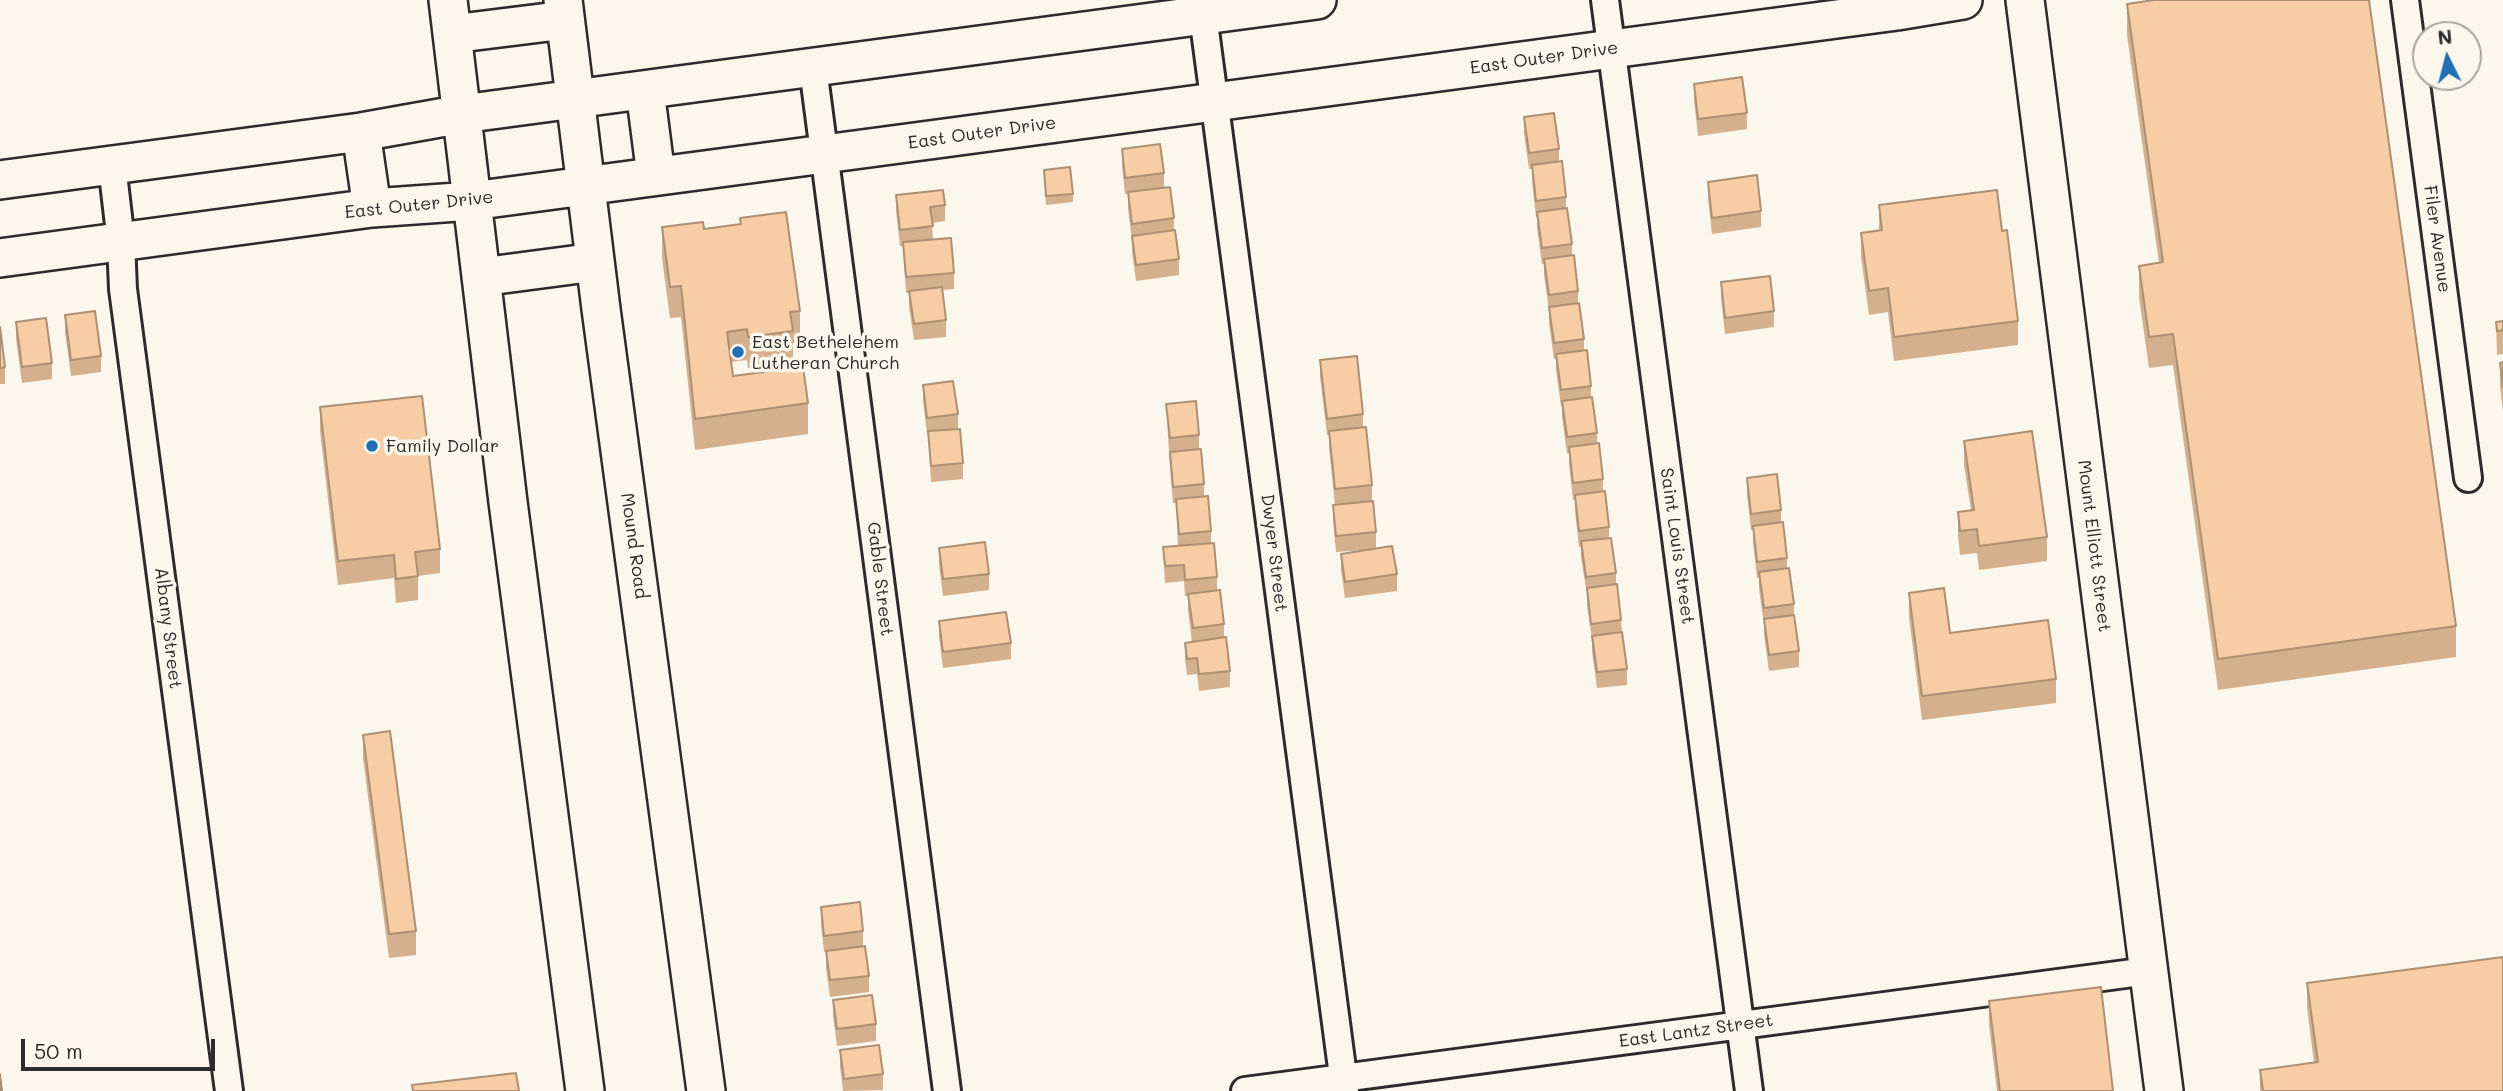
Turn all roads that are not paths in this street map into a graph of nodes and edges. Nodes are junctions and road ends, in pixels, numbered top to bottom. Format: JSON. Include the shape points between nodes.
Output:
{"nodes":[{"id":1,"x":1317,"y":0,"type":"edge"},
{"id":2,"x":1605,"y":0,"type":"edge"},
{"id":3,"x":1962,"y":0,"type":"edge"},
{"id":4,"x":2025,"y":0,"type":"edge"},
{"id":5,"x":2405,"y":0,"type":"edge"},
{"id":6,"x":564,"y":10,"type":"edge"},
{"id":7,"x":1203,"y":15,"type":"junction"},
{"id":8,"x":450,"y":17,"type":"edge"},
{"id":9,"x":1612,"y":48,"type":"junction"},
{"id":10,"x":813,"y":68,"type":"junction"},
{"id":11,"x":645,"y":90,"type":"junction"},
{"id":12,"x":576,"y":99,"type":"junction"},
{"id":13,"x":1214,"y":102,"type":"junction"},
{"id":14,"x":463,"y":114,"type":"junction"},
{"id":15,"x":361,"y":132,"type":"junction"},
{"id":16,"x":824,"y":154,"type":"junction"},
{"id":17,"x":112,"y":165,"type":"junction"},
{"id":18,"x":656,"y":176,"type":"junction"},
{"id":19,"x":0,"y":180,"type":"edge"},
{"id":20,"x":586,"y":186,"type":"junction"},
{"id":21,"x":472,"y":201,"type":"junction"},
{"id":22,"x":372,"y":208,"type":"junction"},
{"id":23,"x":121,"y":242,"type":"junction"},
{"id":24,"x":0,"y":258,"type":"edge"},
{"id":25,"x":595,"y":262,"type":"junction"},
{"id":26,"x":481,"y":277,"type":"junction"},
{"id":27,"x":2468,"y":478,"type":"dead end"},
{"id":28,"x":2148,"y":971,"type":"junction"},
{"id":29,"x":1740,"y":1025,"type":"junction"},
{"id":30,"x":1344,"y":1084,"type":"edge"},
{"id":31,"x":229,"y":1091,"type":"edge"},
{"id":32,"x":585,"y":1091,"type":"edge"},
{"id":33,"x":706,"y":1091,"type":"edge"},
{"id":34,"x":947,"y":1091,"type":"edge"},
{"id":35,"x":1245,"y":1091,"type":"edge"},
{"id":36,"x":1749,"y":1091,"type":"edge"},
{"id":37,"x":2164,"y":1091,"type":"edge"}],
"edges":[{"from":1,"to":7,"type":"main road"},
{"from":2,"to":9,"type":"street","name":"Saint Louis Street"},
{"from":3,"to":9,"type":"main road","name":"East Outer Drive"},
{"from":4,"to":28,"type":"main road","name":"Mount Elliott Street"},
{"from":5,"to":27,"type":"street","name":"Filer Avenue"},
{"from":6,"to":8,"type":"main road"},
{"from":6,"to":12,"type":"main road","name":"Mound Road"},
{"from":7,"to":10,"type":"main road"},
{"from":7,"to":13,"type":"street","name":"Dwyer Street"},
{"from":8,"to":14,"type":"main road"},
{"from":9,"to":13,"type":"main road","name":"East Outer Drive"},
{"from":9,"to":29,"type":"street","name":"Saint Louis Street"},
{"from":10,"to":11,"type":"main road"},
{"from":10,"to":16,"type":"street","name":"Gable Street"},
{"from":11,"to":12,"type":"main road"},
{"from":11,"to":18,"type":"main road"},
{"from":12,"to":14,"type":"main road"},
{"from":12,"to":20,"type":"main road","name":"Mound Road"},
{"from":13,"to":16,"type":"main road","name":"East Outer Drive"},
{"from":13,"to":30,"type":"street","name":"Dwyer Street"},
{"from":14,"to":15,"type":"main road"},
{"from":14,"to":21,"type":"main road"},
{"from":15,"to":17,"type":"main road"},
{"from":15,"to":22,"type":"main road"},
{"from":16,"to":18,"type":"main road","name":"East Outer Drive"},
{"from":16,"to":34,"type":"street","name":"Gable Street"},
{"from":17,"to":19,"type":"main road"},
{"from":17,"to":23,"type":"street","name":"Albany Street"},
{"from":18,"to":20,"type":"main road","name":"East Outer Drive"},
{"from":20,"to":21,"type":"main road","name":"East Outer Drive"},
{"from":20,"to":25,"type":"main road","name":"Mound Road"},
{"from":21,"to":22,"type":"main road","name":"East Outer Drive"},
{"from":21,"to":26,"type":"main road"},
{"from":22,"to":23,"type":"main road","name":"East Outer Drive"},
{"from":23,"to":24,"type":"main road","name":"East Outer Drive"},
{"from":23,"to":31,"type":"street","name":"Albany Street","via":[[123,289]]},
{"from":25,"to":26,"type":"main road"},
{"from":25,"to":33,"type":"main road","name":"Mound Road"},
{"from":26,"to":32,"type":"main road"},
{"from":28,"to":29,"type":"street","name":"East Lantz Street"},
{"from":28,"to":37,"type":"main road","name":"Mount Elliott Street"},
{"from":29,"to":30,"type":"street","name":"East Lantz Street"},
{"from":29,"to":36,"type":"street","name":"Saint Louis Street"},
{"from":30,"to":35,"type":"street","name":"East Lantz Street"}]}
